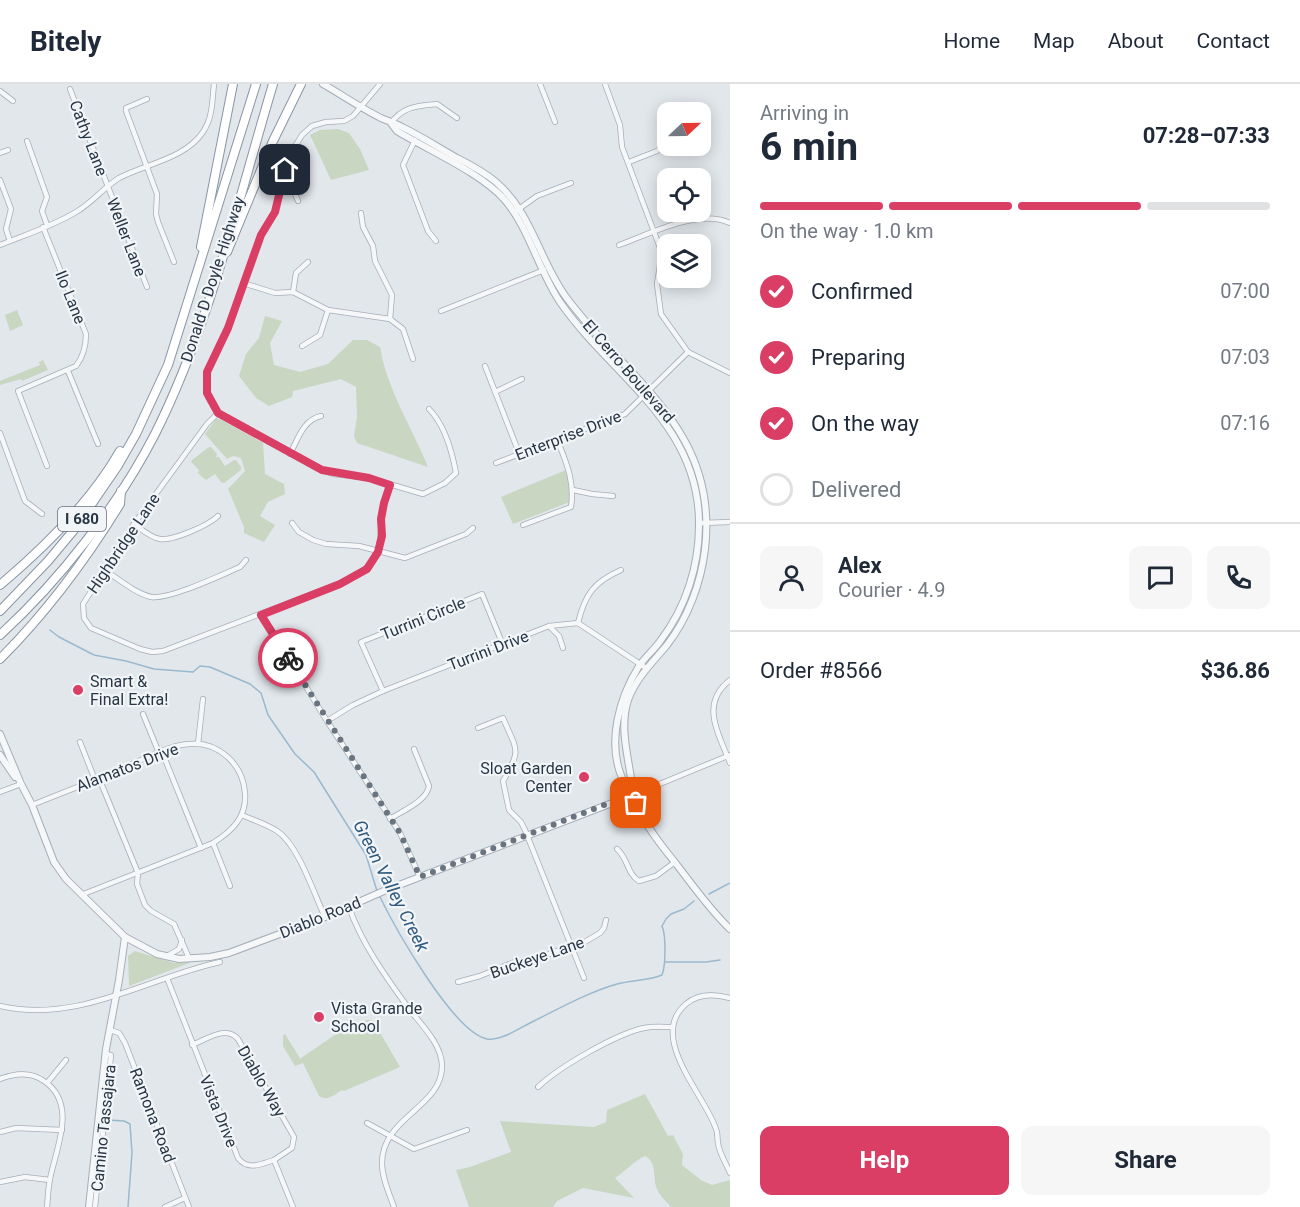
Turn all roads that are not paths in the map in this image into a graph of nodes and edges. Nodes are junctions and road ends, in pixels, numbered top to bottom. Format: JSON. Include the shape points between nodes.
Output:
{"nodes":[{"id":1,"x":214,"y":84,"type":"edge"},
{"id":2,"x":233,"y":84,"type":"edge"},
{"id":3,"x":256,"y":84,"type":"edge"},
{"id":4,"x":273,"y":84,"type":"edge"},
{"id":5,"x":301,"y":84,"type":"edge"},
{"id":6,"x":322,"y":84,"type":"edge"},
{"id":7,"x":380,"y":84,"type":"edge"},
{"id":8,"x":540,"y":84,"type":"edge"},
{"id":9,"x":605,"y":84,"type":"edge"},
{"id":10,"x":70,"y":89,"type":"dead end"},
{"id":11,"x":0,"y":91,"type":"edge"},
{"id":12,"x":147,"y":99,"type":"dead end"},
{"id":13,"x":13,"y":101,"type":"dead end"},
{"id":14,"x":361,"y":107,"type":"junction"},
{"id":15,"x":457,"y":118,"type":"dead end"},
{"id":16,"x":555,"y":122,"type":"dead end"},
{"id":17,"x":391,"y":123,"type":"junction"},
{"id":18,"x":416,"y":139,"type":"junction"},
{"id":19,"x":27,"y":141,"type":"dead end"},
{"id":20,"x":8,"y":150,"type":"dead end"},
{"id":21,"x":657,"y":151,"type":"edge"},
{"id":22,"x":0,"y":153,"type":"edge"},
{"id":23,"x":629,"y":162,"type":"junction"},
{"id":24,"x":147,"y":166,"type":"junction"},
{"id":25,"x":285,"y":170,"type":"junction"},
{"id":26,"x":0,"y":180,"type":"edge"},
{"id":27,"x":571,"y":183,"type":"dead end"},
{"id":28,"x":107,"y":187,"type":"junction"},
{"id":29,"x":298,"y":201,"type":"dead end"},
{"id":30,"x":517,"y":210,"type":"junction"},
{"id":31,"x":361,"y":213,"type":"dead end"},
{"id":32,"x":730,"y":223,"type":"edge"},
{"id":33,"x":45,"y":226,"type":"junction"},
{"id":34,"x":654,"y":232,"type":"junction"},
{"id":35,"x":10,"y":241,"type":"junction"},
{"id":36,"x":436,"y":242,"type":"dead end"},
{"id":37,"x":0,"y":245,"type":"edge"},
{"id":38,"x":619,"y":245,"type":"dead end"},
{"id":39,"x":174,"y":262,"type":"dead end"},
{"id":40,"x":308,"y":262,"type":"dead end"},
{"id":41,"x":200,"y":266,"type":"junction"},
{"id":42,"x":218,"y":268,"type":"junction"},
{"id":43,"x":545,"y":269,"type":"junction"},
{"id":44,"x":243,"y":283,"type":"junction"},
{"id":45,"x":147,"y":287,"type":"dead end"},
{"id":46,"x":293,"y":292,"type":"junction"},
{"id":47,"x":328,"y":310,"type":"junction"},
{"id":48,"x":441,"y":311,"type":"dead end"},
{"id":49,"x":390,"y":320,"type":"junction"},
{"id":50,"x":302,"y":346,"type":"dead end"},
{"id":51,"x":688,"y":352,"type":"junction"},
{"id":52,"x":413,"y":359,"type":"dead end"},
{"id":53,"x":485,"y":366,"type":"dead end"},
{"id":54,"x":68,"y":371,"type":"junction"},
{"id":55,"x":730,"y":373,"type":"edge"},
{"id":56,"x":522,"y":379,"type":"dead end"},
{"id":57,"x":650,"y":391,"type":"junction"},
{"id":58,"x":495,"y":392,"type":"junction"},
{"id":59,"x":644,"y":396,"type":"junction"},
{"id":60,"x":429,"y":409,"type":"dead end"},
{"id":61,"x":145,"y":413,"type":"junction"},
{"id":62,"x":218,"y":413,"type":"junction"},
{"id":63,"x":321,"y":416,"type":"dead end"},
{"id":64,"x":0,"y":435,"type":"edge"},
{"id":65,"x":557,"y":438,"type":"junction"},
{"id":66,"x":98,"y":444,"type":"dead end"},
{"id":67,"x":519,"y":453,"type":"junction"},
{"id":68,"x":290,"y":454,"type":"junction"},
{"id":69,"x":495,"y":463,"type":"dead end"},
{"id":70,"x":47,"y":466,"type":"dead end"},
{"id":71,"x":390,"y":485,"type":"junction"},
{"id":72,"x":573,"y":490,"type":"junction"},
{"id":73,"x":121,"y":491,"type":"junction"},
{"id":74,"x":613,"y":496,"type":"dead end"},
{"id":75,"x":42,"y":514,"type":"dead end"},
{"id":76,"x":218,"y":516,"type":"dead end"},
{"id":77,"x":730,"y":522,"type":"edge"},
{"id":78,"x":292,"y":523,"type":"dead end"},
{"id":79,"x":703,"y":523,"type":"junction"},
{"id":80,"x":134,"y":524,"type":"junction"},
{"id":81,"x":523,"y":525,"type":"dead end"},
{"id":82,"x":472,"y":528,"type":"dead end"},
{"id":83,"x":378,"y":552,"type":"junction"},
{"id":84,"x":246,"y":560,"type":"dead end"},
{"id":85,"x":621,"y":570,"type":"dead end"},
{"id":86,"x":106,"y":571,"type":"junction"},
{"id":87,"x":0,"y":585,"type":"edge"},
{"id":88,"x":0,"y":611,"type":"edge"},
{"id":89,"x":261,"y":615,"type":"junction"},
{"id":90,"x":578,"y":622,"type":"junction"},
{"id":91,"x":549,"y":626,"type":"junction"},
{"id":92,"x":0,"y":635,"type":"edge"},
{"id":93,"x":503,"y":645,"type":"junction"},
{"id":94,"x":563,"y":648,"type":"dead end"},
{"id":95,"x":0,"y":659,"type":"edge"},
{"id":96,"x":643,"y":666,"type":"junction"},
{"id":97,"x":730,"y":680,"type":"edge"},
{"id":98,"x":383,"y":690,"type":"junction"},
{"id":99,"x":203,"y":699,"type":"dead end"},
{"id":100,"x":143,"y":714,"type":"dead end"},
{"id":101,"x":327,"y":721,"type":"junction"},
{"id":102,"x":478,"y":728,"type":"dead end"},
{"id":103,"x":0,"y":734,"type":"edge"},
{"id":104,"x":80,"y":742,"type":"dead end"},
{"id":105,"x":198,"y":744,"type":"junction"},
{"id":106,"x":2,"y":745,"type":"edge"},
{"id":107,"x":414,"y":749,"type":"dead end"},
{"id":108,"x":160,"y":752,"type":"junction"},
{"id":109,"x":0,"y":755,"type":"edge"},
{"id":110,"x":729,"y":756,"type":"edge"},
{"id":111,"x":730,"y":763,"type":"edge"},
{"id":112,"x":97,"y":779,"type":"junction"},
{"id":113,"x":21,"y":784,"type":"junction"},
{"id":114,"x":0,"y":792,"type":"edge"},
{"id":115,"x":633,"y":795,"type":"junction"},
{"id":116,"x":32,"y":805,"type":"junction"},
{"id":117,"x":242,"y":815,"type":"junction"},
{"id":118,"x":390,"y":819,"type":"junction"},
{"id":119,"x":527,"y":836,"type":"junction"},
{"id":120,"x":213,"y":843,"type":"junction"},
{"id":121,"x":201,"y":848,"type":"junction"},
{"id":122,"x":617,"y":849,"type":"dead end"},
{"id":123,"x":675,"y":862,"type":"junction"},
{"id":124,"x":138,"y":873,"type":"junction"},
{"id":125,"x":420,"y":877,"type":"junction"},
{"id":126,"x":230,"y":886,"type":"dead end"},
{"id":127,"x":81,"y":895,"type":"junction"},
{"id":128,"x":350,"y":907,"type":"junction"},
{"id":129,"x":325,"y":917,"type":"junction"},
{"id":130,"x":606,"y":920,"type":"dead end"},
{"id":131,"x":729,"y":927,"type":"edge"},
{"id":132,"x":125,"y":937,"type":"junction"},
{"id":133,"x":182,"y":940,"type":"junction"},
{"id":134,"x":571,"y":945,"type":"junction"},
{"id":135,"x":167,"y":956,"type":"junction"},
{"id":136,"x":189,"y":958,"type":"junction"},
{"id":137,"x":220,"y":962,"type":"dead end"},
{"id":138,"x":166,"y":978,"type":"junction"},
{"id":139,"x":584,"y":978,"type":"dead end"},
{"id":140,"x":458,"y":982,"type":"dead end"},
{"id":141,"x":116,"y":996,"type":"junction"},
{"id":142,"x":730,"y":998,"type":"edge"},
{"id":143,"x":0,"y":1006,"type":"edge"},
{"id":144,"x":672,"y":1028,"type":"junction"},
{"id":145,"x":110,"y":1030,"type":"junction"},
{"id":146,"x":192,"y":1045,"type":"junction"},
{"id":147,"x":105,"y":1054,"type":"junction"},
{"id":148,"x":66,"y":1060,"type":"dead end"},
{"id":149,"x":0,"y":1079,"type":"edge"},
{"id":150,"x":47,"y":1083,"type":"junction"},
{"id":151,"x":538,"y":1087,"type":"dead end"},
{"id":152,"x":367,"y":1124,"type":"dead end"},
{"id":153,"x":62,"y":1130,"type":"junction"},
{"id":154,"x":467,"y":1130,"type":"dead end"},
{"id":155,"x":0,"y":1132,"type":"edge"},
{"id":156,"x":389,"y":1136,"type":"junction"},
{"id":157,"x":274,"y":1160,"type":"junction"},
{"id":158,"x":730,"y":1173,"type":"edge"},
{"id":159,"x":50,"y":1180,"type":"junction"},
{"id":160,"x":0,"y":1182,"type":"edge"},
{"id":161,"x":185,"y":1198,"type":"junction"},
{"id":162,"x":47,"y":1207,"type":"edge"},
{"id":163,"x":88,"y":1207,"type":"edge"},
{"id":164,"x":95,"y":1207,"type":"edge"},
{"id":165,"x":165,"y":1207,"type":"edge"},
{"id":166,"x":189,"y":1207,"type":"edge"},
{"id":167,"x":293,"y":1207,"type":"edge"},
{"id":168,"x":394,"y":1207,"type":"edge"}],
"edges":[{"from":1,"to":24,"type":"street","via":[[212,106],[202,133],[186,148]]},
{"from":2,"to":41,"type":"highway"},
{"from":3,"to":41,"type":"highway","name":"Donald D Doyle Highway","number":"I 680"},
{"from":4,"to":42,"type":"highway","name":"Donald D Doyle Highway","number":"I 680"},
{"from":5,"to":42,"type":"highway"},
{"from":6,"to":14,"type":"street","name":"El Cerro Boulevard"},
{"from":7,"to":14,"type":"street"},
{"from":8,"to":16,"type":"street"},
{"from":9,"to":23,"type":"street"},
{"from":10,"to":28,"type":"street","name":"Cathy Lane"},
{"from":11,"to":13,"type":"street"},
{"from":12,"to":24,"type":"street","via":[[126,108]]},
{"from":14,"to":17,"type":"street","name":"El Cerro Boulevard"},
{"from":14,"to":25,"type":"street","via":[[348,120],[317,124],[306,131]]},
{"from":15,"to":17,"type":"street","via":[[437,104],[405,109]]},
{"from":17,"to":18,"type":"street","name":"El Cerro Boulevard"},
{"from":18,"to":30,"type":"street","name":"El Cerro Boulevard","via":[[495,181]]},
{"from":18,"to":36,"type":"street","via":[[403,165],[428,231]]},
{"from":19,"to":33,"type":"street","via":[[47,197],[42,211]]},
{"from":20,"to":22,"type":"street"},
{"from":21,"to":23,"type":"street"},
{"from":23,"to":34,"type":"street"},
{"from":24,"to":28,"type":"street"},
{"from":24,"to":39,"type":"street","via":[[157,194],[158,222]]},
{"from":25,"to":29,"type":"street"},
{"from":25,"to":44,"type":"street","via":[[275,212],[261,235]]},
{"from":26,"to":35,"type":"street","via":[[11,209],[6,229]]},
{"from":27,"to":30,"type":"street","via":[[537,196]]},
{"from":28,"to":33,"type":"street","via":[[81,209]]},
{"from":28,"to":45,"type":"street","name":"Weller Lane"},
{"from":30,"to":43,"type":"street","name":"El Cerro Boulevard"},
{"from":31,"to":49,"type":"street","via":[[375,261],[392,295]]},
{"from":32,"to":34,"type":"street","via":[[722,219],[691,219]]},
{"from":33,"to":35,"type":"street"},
{"from":33,"to":54,"type":"street","name":"Ilo Lane","via":[[86,334],[81,360]]},
{"from":34,"to":38,"type":"street"},
{"from":34,"to":51,"type":"street","via":[[662,252],[657,284],[661,314]]},
{"from":35,"to":37,"type":"street"},
{"from":40,"to":46,"type":"street","via":[[296,273]]},
{"from":41,"to":61,"type":"highway","name":"Donald D Doyle Highway","number":"I 680","via":[[168,366]]},
{"from":42,"to":73,"type":"highway","name":"Donald D Doyle Highway","number":"I 680","via":[[178,382]]},
{"from":43,"to":48,"type":"street"},
{"from":43,"to":57,"type":"street","name":"El Cerro Boulevard","via":[[585,321]]},
{"from":43,"to":59,"type":"street","name":"El Cerro Boulevard","via":[[560,301],[579,327]]},
{"from":44,"to":46,"type":"street","via":[[275,293]]},
{"from":44,"to":62,"type":"street","via":[[207,372],[207,393]]},
{"from":46,"to":47,"type":"street"},
{"from":47,"to":49,"type":"street"},
{"from":47,"to":50,"type":"street","via":[[320,335]]},
{"from":49,"to":52,"type":"street","via":[[403,329]]},
{"from":51,"to":55,"type":"street"},
{"from":51,"to":57,"type":"street","name":"Enterprise Drive"},
{"from":53,"to":58,"type":"street"},
{"from":54,"to":66,"type":"street"},
{"from":54,"to":70,"type":"street","via":[[18,391]]},
{"from":56,"to":58,"type":"street"},
{"from":57,"to":59,"type":"street","name":"Enterprise Drive"},
{"from":57,"to":79,"type":"street","name":"El Cerro Boulevard","via":[[688,447],[700,479]]},
{"from":58,"to":67,"type":"street"},
{"from":59,"to":65,"type":"street","name":"Enterprise Drive","via":[[625,414]]},
{"from":59,"to":79,"type":"street","name":"El Cerro Boulevard","via":[[670,429],[686,460]]},
{"from":60,"to":71,"type":"street","via":[[437,417],[456,473],[423,494]]},
{"from":61,"to":87,"type":"highway","via":[[78,508]]},
{"from":61,"to":88,"type":"highway","name":"Donald D Doyle Highway","number":"I 680","via":[[117,467],[79,524]]},
{"from":62,"to":68,"type":"street"},
{"from":62,"to":80,"type":"street","name":"Highbridge Lane"},
{"from":63,"to":68,"type":"street","via":[[305,425]]},
{"from":64,"to":75,"type":"street","via":[[26,501]]},
{"from":65,"to":67,"type":"street","name":"Enterprise Drive"},
{"from":65,"to":72,"type":"street"},
{"from":67,"to":69,"type":"street","name":"Enterprise Drive"},
{"from":68,"to":71,"type":"street","via":[[333,474]]},
{"from":71,"to":83,"type":"street"},
{"from":72,"to":74,"type":"street"},
{"from":72,"to":81,"type":"street","via":[[571,507]]},
{"from":73,"to":92,"type":"highway","name":"Donald D Doyle Highway","number":"I 680","via":[[39,596]]},
{"from":73,"to":95,"type":"highway","via":[[120,504],[77,570]]},
{"from":76,"to":80,"type":"street","via":[[171,538],[158,539]]},
{"from":77,"to":79,"type":"street"},
{"from":78,"to":83,"type":"street","via":[[313,540]]},
{"from":79,"to":96,"type":"street","name":"El Cerro Boulevard","via":[[688,591]]},
{"from":80,"to":86,"type":"street","name":"Highbridge Lane"},
{"from":82,"to":83,"type":"street","via":[[466,534],[405,558]]},
{"from":83,"to":89,"type":"street","name":"Highbridge Lane","via":[[367,569],[340,584]]},
{"from":84,"to":86,"type":"street","via":[[240,567],[156,597],[140,593]]},
{"from":85,"to":90,"type":"street","via":[[594,586],[583,603]]},
{"from":86,"to":89,"type":"street","name":"Highbridge Lane","via":[[85,599],[84,618],[91,628],[140,649],[152,652],[175,648]]},
{"from":89,"to":101,"type":"street"},
{"from":90,"to":91,"type":"street","name":"Turrini Drive"},
{"from":90,"to":96,"type":"street"},
{"from":91,"to":93,"type":"street","name":"Turrini Drive"},
{"from":91,"to":94,"type":"street","via":[[559,636]]},
{"from":93,"to":98,"type":"street","name":"Turrini Drive"},
{"from":93,"to":98,"type":"street","name":"Turrini Circle","via":[[482,594],[362,642]]},
{"from":96,"to":115,"type":"street","name":"El Cerro Boulevard","via":[[624,697],[617,725],[621,776]]},
{"from":97,"to":110,"type":"street","via":[[720,689],[713,712]]},
{"from":98,"to":101,"type":"street","name":"Turrini Drive"},
{"from":99,"to":105,"type":"street"},
{"from":100,"to":108,"type":"street"},
{"from":101,"to":118,"type":"street"},
{"from":102,"to":119,"type":"street","via":[[503,718],[516,749],[515,760],[503,781],[505,796],[509,810],[521,822]]},
{"from":103,"to":106,"type":"street","name":"Diablo Road"},
{"from":104,"to":112,"type":"street"},
{"from":105,"to":108,"type":"street","name":"Alamatos Drive"},
{"from":105,"to":117,"type":"street","name":"Alamatos Drive","via":[[215,748],[237,767],[244,783]]},
{"from":106,"to":113,"type":"street","name":"Diablo Road"},
{"from":107,"to":118,"type":"street","via":[[428,791]]},
{"from":108,"to":112,"type":"street","name":"Alamatos Drive"},
{"from":108,"to":121,"type":"street"},
{"from":109,"to":113,"type":"street","name":"Diablo Road"},
{"from":110,"to":111,"type":"street"},
{"from":110,"to":115,"type":"street"},
{"from":112,"to":116,"type":"street","name":"Alamatos Drive"},
{"from":112,"to":124,"type":"street"},
{"from":113,"to":114,"type":"street"},
{"from":113,"to":116,"type":"street","name":"Diablo Road"},
{"from":115,"to":119,"type":"street","name":"Diablo Road"},
{"from":115,"to":123,"type":"street","via":[[652,834]]},
{"from":116,"to":127,"type":"street","name":"Diablo Road","via":[[54,862]]},
{"from":117,"to":120,"type":"street","via":[[227,834]]},
{"from":117,"to":129,"type":"street","via":[[283,836],[297,856]]},
{"from":118,"to":125,"type":"street"},
{"from":119,"to":125,"type":"street","name":"Diablo Road"},
{"from":119,"to":134,"type":"street"},
{"from":120,"to":121,"type":"street"},
{"from":120,"to":126,"type":"street"},
{"from":121,"to":124,"type":"street"},
{"from":122,"to":123,"type":"street","via":[[639,881],[656,876]]},
{"from":123,"to":131,"type":"street"},
{"from":124,"to":127,"type":"street"},
{"from":124,"to":133,"type":"street","via":[[137,884],[145,905],[174,924]]},
{"from":125,"to":128,"type":"street","name":"Diablo Road"},
{"from":127,"to":132,"type":"street","name":"Diablo Road"},
{"from":128,"to":129,"type":"street","name":"Diablo Road"},
{"from":128,"to":156,"type":"street","via":[[364,940],[435,1044],[441,1059],[437,1086]]},
{"from":129,"to":136,"type":"street","name":"Diablo Road","via":[[229,952]]},
{"from":130,"to":134,"type":"street","name":"Buckeye Lane","via":[[600,933]]},
{"from":132,"to":135,"type":"street","name":"Diablo Road"},
{"from":132,"to":141,"type":"street","name":"Camino Tassajara"},
{"from":133,"to":135,"type":"street","via":[[179,949]]},
{"from":133,"to":136,"type":"street"},
{"from":134,"to":139,"type":"street"},
{"from":134,"to":140,"type":"street","name":"Buckeye Lane"},
{"from":135,"to":136,"type":"street","name":"Diablo Road"},
{"from":137,"to":138,"type":"street"},
{"from":138,"to":141,"type":"street"},
{"from":138,"to":146,"type":"street","name":"Vista Drive"},
{"from":141,"to":143,"type":"street","via":[[59,1009],[29,1011]]},
{"from":141,"to":145,"type":"street","name":"Camino Tassajara"},
{"from":142,"to":144,"type":"street","via":[[715,994],[693,999],[679,1012]]},
{"from":144,"to":151,"type":"street","via":[[646,1027],[626,1034],[561,1068]]},
{"from":144,"to":158,"type":"street","via":[[675,1051],[717,1131]]},
{"from":145,"to":147,"type":"street","name":"Camino Tassajara"},
{"from":145,"to":161,"type":"street","name":"Ramona Road","via":[[119,1033],[125,1043]]},
{"from":146,"to":157,"type":"street","name":"Vista Drive","via":[[242,1164]]},
{"from":146,"to":157,"type":"street","name":"Diablo Way","via":[[224,1032],[238,1039],[294,1137],[292,1148]]},
{"from":147,"to":163,"type":"street","name":"Camino Tassajara"},
{"from":147,"to":164,"type":"street","name":"Camino Tassajara","via":[[111,1055]]},
{"from":148,"to":150,"type":"street"},
{"from":149,"to":150,"type":"street","via":[[24,1074]]},
{"from":150,"to":153,"type":"street","via":[[61,1104]]},
{"from":152,"to":156,"type":"street"},
{"from":153,"to":155,"type":"street","via":[[16,1128]]},
{"from":153,"to":159,"type":"street"},
{"from":154,"to":156,"type":"street","via":[[414,1149]]},
{"from":156,"to":168,"type":"street","via":[[382,1162]]},
{"from":157,"to":167,"type":"street"},
{"from":159,"to":160,"type":"street","via":[[25,1177]]},
{"from":159,"to":162,"type":"street"},
{"from":161,"to":165,"type":"street"},
{"from":161,"to":166,"type":"street","name":"Ramona Road"}]}
